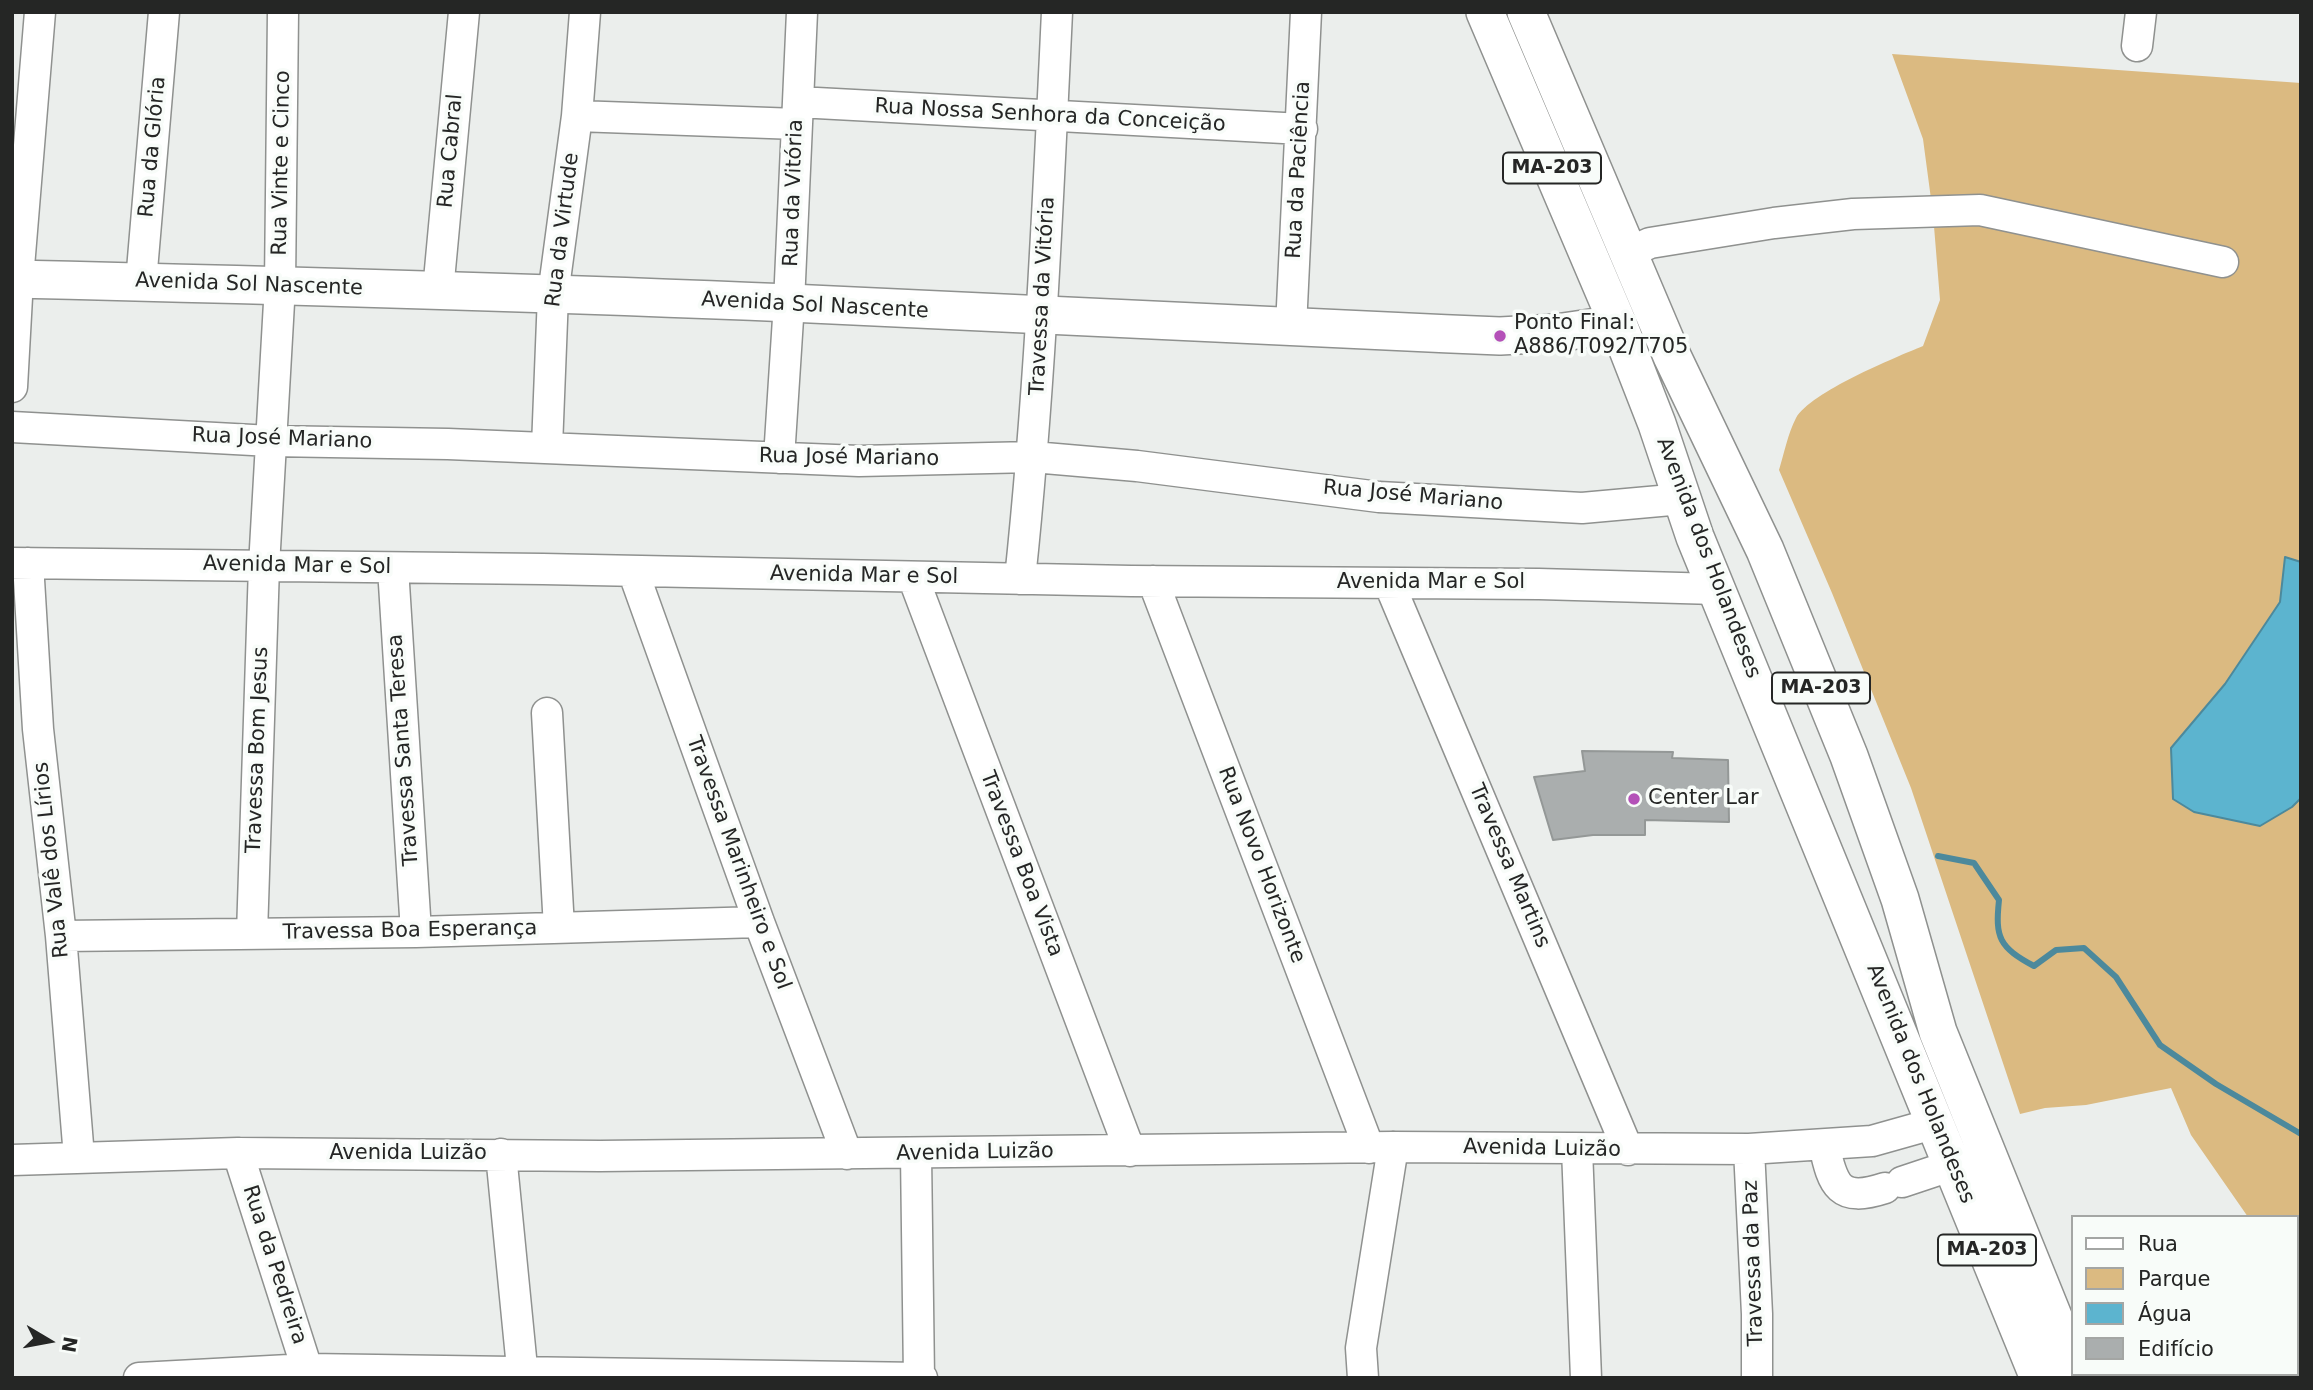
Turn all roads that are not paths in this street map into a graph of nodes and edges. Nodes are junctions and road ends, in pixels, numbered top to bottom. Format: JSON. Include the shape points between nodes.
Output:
{"nodes":[{"id":1,"x":40,"y":12,"type":"edge"},
{"id":2,"x":164,"y":12,"type":"edge"},
{"id":3,"x":283,"y":12,"type":"edge"},
{"id":4,"x":464,"y":12,"type":"edge"},
{"id":5,"x":585,"y":12,"type":"edge"},
{"id":6,"x":802,"y":12,"type":"edge"},
{"id":7,"x":1057,"y":12,"type":"edge"},
{"id":8,"x":1306,"y":12,"type":"edge"},
{"id":9,"x":1485,"y":12,"type":"edge"},
{"id":10,"x":1526,"y":12,"type":"edge"},
{"id":11,"x":2141,"y":12,"type":"edge"},
{"id":12,"x":2137,"y":46,"type":"dead end"},
{"id":13,"x":797,"y":113,"type":"junction"},
{"id":14,"x":577,"y":116,"type":"junction"},
{"id":15,"x":1052,"y":117,"type":"junction"},
{"id":16,"x":1302,"y":129,"type":"junction"},
{"id":17,"x":1628,"y":253,"type":"junction"},
{"id":18,"x":2223,"y":262,"type":"dead end"},
{"id":19,"x":15,"y":279,"type":"edge"},
{"id":20,"x":141,"y":282,"type":"junction"},
{"id":21,"x":280,"y":285,"type":"junction"},
{"id":22,"x":438,"y":291,"type":"junction"},
{"id":23,"x":553,"y":295,"type":"junction"},
{"id":24,"x":789,"y":303,"type":"junction"},
{"id":25,"x":1042,"y":317,"type":"junction"},
{"id":26,"x":1618,"y":324,"type":"junction"},
{"id":27,"x":1291,"y":327,"type":"junction"},
{"id":28,"x":12,"y":387,"type":"edge"},
{"id":29,"x":12,"y":427,"type":"edge"},
{"id":30,"x":271,"y":441,"type":"junction"},
{"id":31,"x":547,"y":447,"type":"junction"},
{"id":32,"x":779,"y":457,"type":"junction"},
{"id":33,"x":1033,"y":457,"type":"junction"},
{"id":34,"x":1682,"y":499,"type":"junction"},
{"id":35,"x":20,"y":563,"type":"edge"},
{"id":36,"x":264,"y":566,"type":"junction"},
{"id":37,"x":393,"y":568,"type":"junction"},
{"id":38,"x":632,"y":571,"type":"junction"},
{"id":39,"x":913,"y":577,"type":"junction"},
{"id":40,"x":1020,"y":579,"type":"junction"},
{"id":41,"x":1153,"y":581,"type":"junction"},
{"id":42,"x":1389,"y":583,"type":"junction"},
{"id":43,"x":1716,"y":589,"type":"junction"},
{"id":44,"x":547,"y":713,"type":"dead end"},
{"id":45,"x":759,"y":922,"type":"junction"},
{"id":46,"x":559,"y":928,"type":"junction"},
{"id":47,"x":416,"y":932,"type":"junction"},
{"id":48,"x":252,"y":934,"type":"junction"},
{"id":49,"x":61,"y":936,"type":"junction"},
{"id":50,"x":1936,"y":1123,"type":"junction"},
{"id":51,"x":1824,"y":1145,"type":"junction"},
{"id":52,"x":1381,"y":1148,"type":"junction"},
{"id":53,"x":1577,"y":1149,"type":"junction"},
{"id":54,"x":1749,"y":1149,"type":"junction"},
{"id":55,"x":1628,"y":1150,"type":"junction"},
{"id":56,"x":1130,"y":1152,"type":"junction"},
{"id":57,"x":238,"y":1153,"type":"junction"},
{"id":58,"x":501,"y":1154,"type":"junction"},
{"id":59,"x":848,"y":1154,"type":"junction"},
{"id":60,"x":915,"y":1154,"type":"junction"},
{"id":61,"x":79,"y":1157,"type":"junction"},
{"id":62,"x":12,"y":1160,"type":"edge"},
{"id":63,"x":1953,"y":1164,"type":"junction"},
{"id":64,"x":2072,"y":1364,"type":"edge"},
{"id":65,"x":309,"y":1373,"type":"edge"},
{"id":66,"x":523,"y":1375,"type":"edge"},
{"id":67,"x":139,"y":1378,"type":"edge"},
{"id":68,"x":920,"y":1378,"type":"edge"},
{"id":69,"x":1363,"y":1378,"type":"edge"},
{"id":70,"x":1586,"y":1378,"type":"edge"},
{"id":71,"x":1757,"y":1378,"type":"edge"},
{"id":72,"x":2039,"y":1378,"type":"edge"}],
"edges":[{"from":1,"to":19,"type":"street"},
{"from":2,"to":20,"type":"street","name":"Rua da Glória"},
{"from":3,"to":21,"type":"street","name":"Rua Vinte e Cinco"},
{"from":4,"to":22,"type":"street","name":"Rua Cabral"},
{"from":5,"to":14,"type":"street","name":"Rua da Virtude"},
{"from":6,"to":13,"type":"street","name":"Rua da Vitória"},
{"from":7,"to":15,"type":"street","name":"Travessa da Vitória"},
{"from":8,"to":16,"type":"street","name":"Rua da Paciência"},
{"from":9,"to":26,"type":"main road","name":"Avenida dos Holandeses","number":"MA-203"},
{"from":10,"to":17,"type":"main road","name":"Avenida dos Holandeses","number":"MA-203"},
{"from":11,"to":12,"type":"street"},
{"from":13,"to":14,"type":"street","name":"Rua Nossa Senhora da Conceição"},
{"from":13,"to":15,"type":"street","name":"Rua Nossa Senhora da Conceição"},
{"from":13,"to":24,"type":"street","name":"Rua da Vitória"},
{"from":14,"to":23,"type":"street","name":"Rua da Virtude"},
{"from":15,"to":16,"type":"street","name":"Rua Nossa Senhora da Conceição"},
{"from":15,"to":25,"type":"street","name":"Travessa da Vitória"},
{"from":16,"to":27,"type":"street","name":"Rua da Paciência"},
{"from":17,"to":18,"type":"street","via":[[1650,243],[1774,223],[1853,214],[1980,210]]},
{"from":17,"to":64,"type":"main road","name":"Avenida dos Holandeses","number":"MA-203","via":[[1697,412],[1765,550],[1849,756],[1900,899],[1938,1032]]},
{"from":19,"to":20,"type":"main road","name":"Avenida Sol Nascente"},
{"from":19,"to":28,"type":"street"},
{"from":20,"to":21,"type":"main road","name":"Avenida Sol Nascente"},
{"from":21,"to":22,"type":"main road","name":"Avenida Sol Nascente"},
{"from":21,"to":30,"type":"street","name":"Rua Vinte e Cinco"},
{"from":22,"to":23,"type":"main road","name":"Avenida Sol Nascente"},
{"from":23,"to":24,"type":"main road","name":"Avenida Sol Nascente"},
{"from":23,"to":31,"type":"street","name":"Rua da Virtude"},
{"from":24,"to":25,"type":"main road","name":"Avenida Sol Nascente"},
{"from":24,"to":32,"type":"street","name":"Rua da Vitória"},
{"from":25,"to":27,"type":"main road","name":"Avenida Sol Nascente"},
{"from":25,"to":33,"type":"street","name":"Travessa da Vitória"},
{"from":26,"to":27,"type":"main road","name":"Avenida Sol Nascente","via":[[1500,336]]},
{"from":26,"to":34,"type":"main road","name":"Avenida dos Holandeses","number":"MA-203"},
{"from":29,"to":30,"type":"street","name":"Rua José Mariano"},
{"from":30,"to":31,"type":"street","name":"Rua José Mariano"},
{"from":30,"to":36,"type":"street","name":"Rua Vinte e Cinco"},
{"from":31,"to":32,"type":"street","name":"Rua José Mariano"},
{"from":32,"to":33,"type":"street","name":"Rua José Mariano","via":[[859,461]]},
{"from":33,"to":34,"type":"street","name":"Rua José Mariano","via":[[1379,497],[1582,508]]},
{"from":33,"to":40,"type":"street","name":"Travessa da Vitória"},
{"from":34,"to":43,"type":"main road","name":"Avenida dos Holandeses","number":"MA-203"},
{"from":35,"to":36,"type":"street","name":"Avenida Mar e Sol"},
{"from":35,"to":49,"type":"street","name":"Rua Valê dos Lírios"},
{"from":36,"to":37,"type":"street","name":"Avenida Mar e Sol"},
{"from":36,"to":48,"type":"street","name":"Travessa Bom Jesus"},
{"from":37,"to":38,"type":"street","name":"Avenida Mar e Sol"},
{"from":37,"to":47,"type":"street","name":"Travessa Santa Teresa"},
{"from":38,"to":39,"type":"street","name":"Avenida Mar e Sol"},
{"from":38,"to":45,"type":"street","name":"Travessa Marinheiro e Sol"},
{"from":39,"to":40,"type":"street","name":"Avenida Mar e Sol"},
{"from":39,"to":56,"type":"street","name":"Travessa Boa Vista"},
{"from":40,"to":41,"type":"street","name":"Avenida Mar e Sol"},
{"from":41,"to":42,"type":"street","name":"Avenida Mar e Sol"},
{"from":41,"to":52,"type":"street","name":"Rua Novo Horizonte"},
{"from":42,"to":43,"type":"street","name":"Avenida Mar e Sol"},
{"from":42,"to":55,"type":"street","name":"Travessa Martins"},
{"from":43,"to":50,"type":"main road","name":"Avenida dos Holandeses","number":"MA-203"},
{"from":44,"to":46,"type":"street"},
{"from":45,"to":46,"type":"street","name":"Travessa Boa Esperança"},
{"from":45,"to":59,"type":"street","name":"Travessa Marinheiro e Sol"},
{"from":46,"to":47,"type":"street","name":"Travessa Boa Esperança"},
{"from":47,"to":48,"type":"street","name":"Travessa Boa Esperança"},
{"from":48,"to":49,"type":"street","name":"Travessa Boa Esperança"},
{"from":49,"to":61,"type":"street","name":"Rua Valê dos Lírios"},
{"from":50,"to":51,"type":"street","name":"Avenida Luizão","via":[[1872,1141]]},
{"from":50,"to":63,"type":"main road","name":"Avenida dos Holandeses","number":"MA-203"},
{"from":51,"to":54,"type":"street","name":"Avenida Luizão"},
{"from":51,"to":63,"type":"street","via":[[1829,1170],[1839,1187],[1857,1195]]},
{"from":52,"to":53,"type":"street","name":"Avenida Luizão"},
{"from":52,"to":56,"type":"street","name":"Avenida Luizão"},
{"from":52,"to":69,"type":"street","name":"Rua Novo Horizonte","via":[[1361,1348]]},
{"from":53,"to":55,"type":"street","name":"Avenida Luizão"},
{"from":53,"to":70,"type":"street"},
{"from":54,"to":55,"type":"street","name":"Avenida Luizão"},
{"from":54,"to":71,"type":"street","name":"Travessa da Paz"},
{"from":56,"to":60,"type":"street","name":"Avenida Luizão"},
{"from":57,"to":58,"type":"street","name":"Avenida Luizão"},
{"from":57,"to":61,"type":"street","name":"Avenida Luizão"},
{"from":57,"to":65,"type":"street","name":"Rua da Pedreira"},
{"from":58,"to":59,"type":"street","name":"Avenida Luizão"},
{"from":58,"to":66,"type":"street"},
{"from":59,"to":60,"type":"street","name":"Avenida Luizão"},
{"from":60,"to":68,"type":"street"},
{"from":61,"to":62,"type":"street","name":"Avenida Luizão"},
{"from":63,"to":72,"type":"main road","name":"Avenida dos Holandeses","number":"MA-203"},
{"from":65,"to":66,"type":"street"},
{"from":65,"to":67,"type":"street"},
{"from":66,"to":68,"type":"street"}]}
